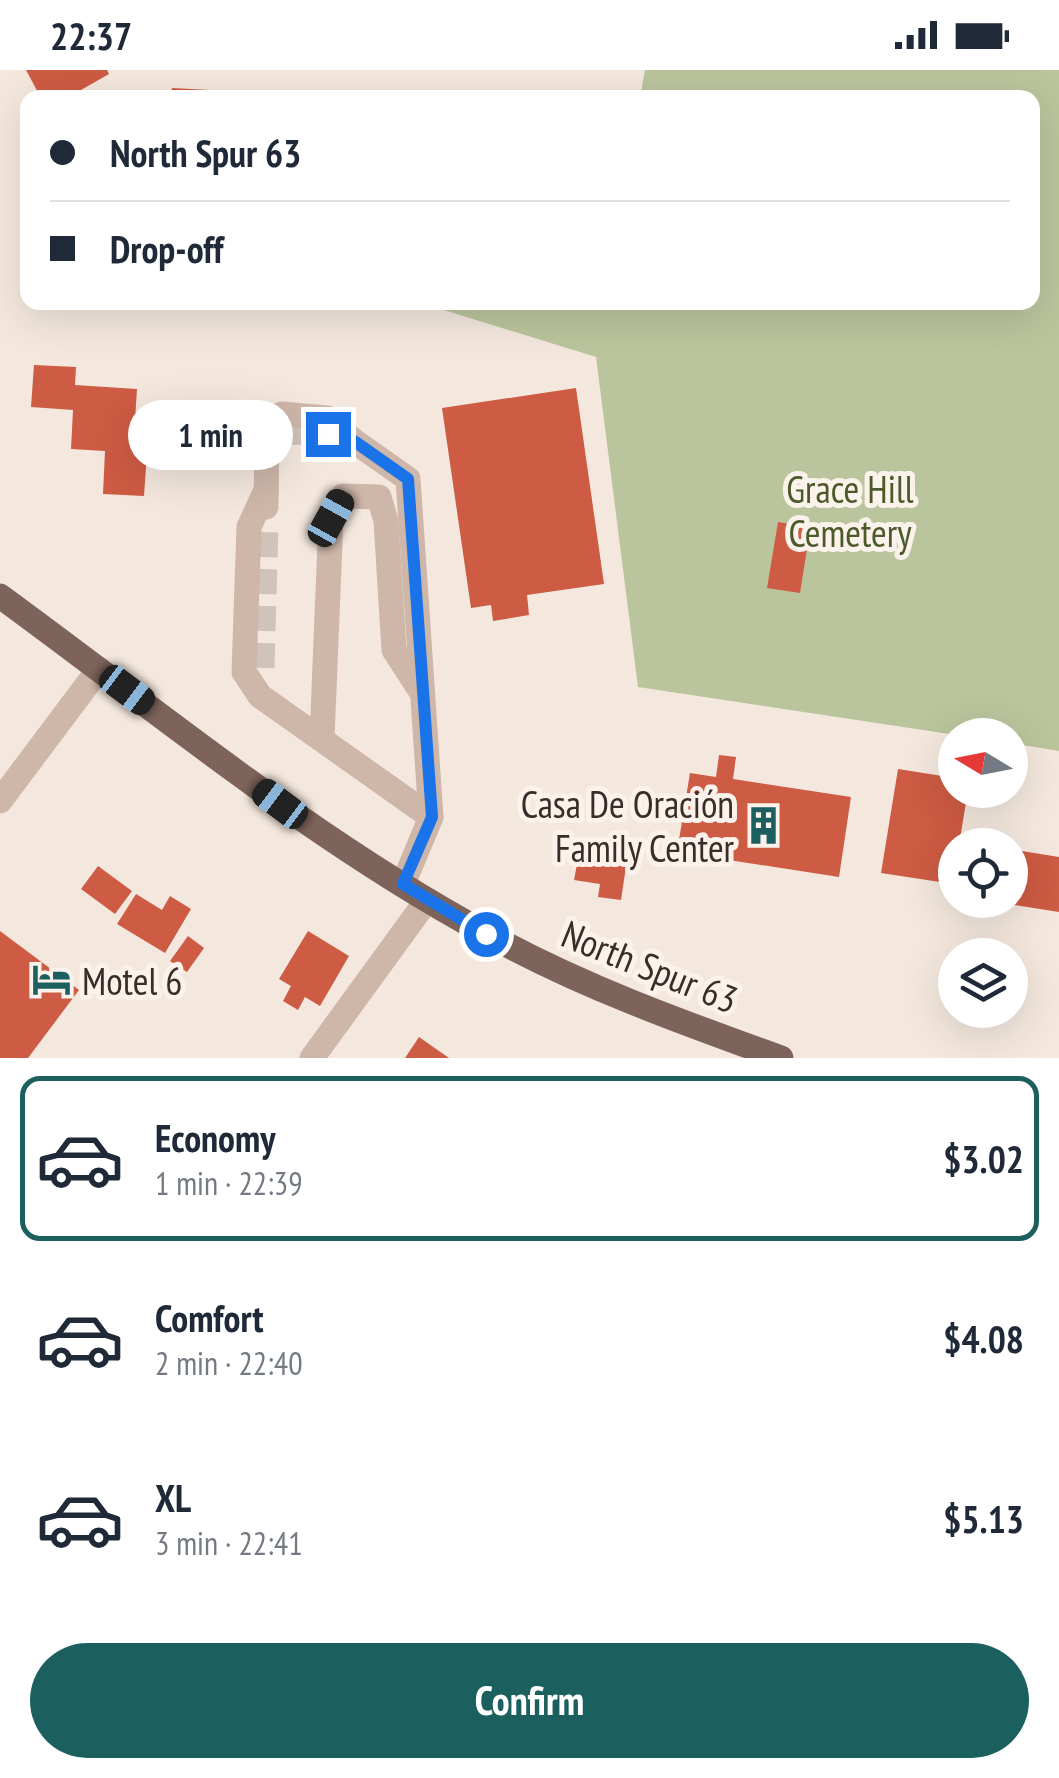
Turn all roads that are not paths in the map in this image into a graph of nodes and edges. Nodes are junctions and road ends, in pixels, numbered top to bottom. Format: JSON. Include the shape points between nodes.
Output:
{"nodes":[{"id":1,"x":266,"y":490,"type":"junction"},
{"id":2,"x":266,"y":525,"type":"tunnel mouth"},
{"id":3,"x":0,"y":596,"type":"edge"},
{"id":4,"x":99,"y":668,"type":"junction"},
{"id":5,"x":262,"y":668,"type":"tunnel mouth"},
{"id":6,"x":423,"y":694,"type":"junction"},
{"id":7,"x":260,"y":696,"type":"junction"},
{"id":8,"x":322,"y":738,"type":"junction"},
{"id":9,"x":0,"y":801,"type":"edge"},
{"id":10,"x":432,"y":817,"type":"junction"},
{"id":11,"x":403,"y":884,"type":"junction"},
{"id":12,"x":428,"y":900,"type":"junction"},
{"id":13,"x":312,"y":1058,"type":"edge"},
{"id":14,"x":781,"y":1058,"type":"edge"}],
"edges":[{"from":1,"to":2,"type":"street"},
{"from":1,"to":6,"type":"street","via":[[267,433],[286,437],[282,414],[328,418],[337,441],[408,479]]},
{"from":1,"to":7,"type":"street","via":[[249,527],[244,672]]},
{"from":3,"to":4,"type":"main road","name":"North Spur 63"},
{"from":4,"to":9,"type":"street"},
{"from":4,"to":11,"type":"main road","name":"North Spur 63","via":[[305,822]]},
{"from":5,"to":7,"type":"street"},
{"from":6,"to":8,"type":"street","via":[[394,650],[379,498],[343,496],[331,518]]},
{"from":6,"to":10,"type":"street"},
{"from":7,"to":8,"type":"street"},
{"from":8,"to":10,"type":"street"},
{"from":10,"to":11,"type":"street"},
{"from":11,"to":12,"type":"main road","name":"North Spur 63"},
{"from":12,"to":13,"type":"street"},
{"from":12,"to":14,"type":"main road","name":"North Spur 63","via":[[598,989]]}]}
